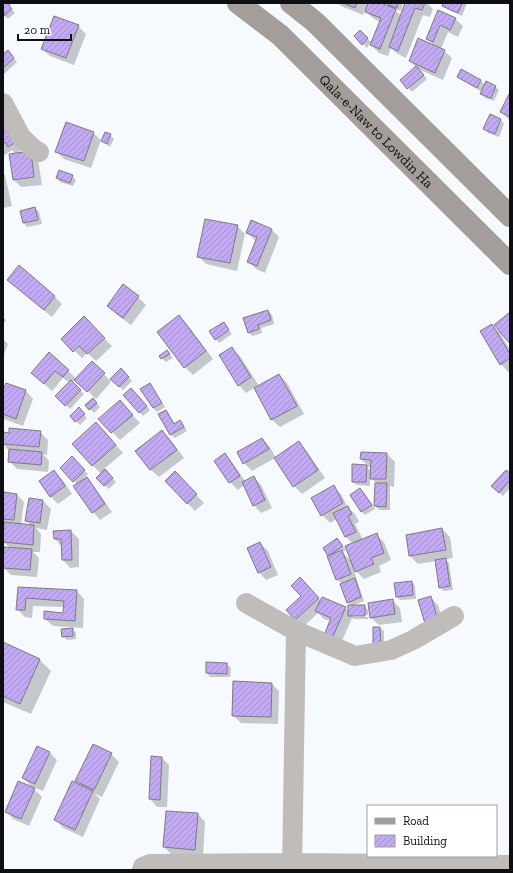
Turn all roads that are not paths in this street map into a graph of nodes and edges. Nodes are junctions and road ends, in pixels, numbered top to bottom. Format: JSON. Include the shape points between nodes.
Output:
{"nodes":[{"id":1,"x":238,"y":3,"type":"edge"},
{"id":2,"x":291,"y":3,"type":"edge"},
{"id":3,"x":3,"y":103,"type":"edge"},
{"id":4,"x":39,"y":152,"type":"dead end"},
{"id":5,"x":506,"y":204,"type":"edge"},
{"id":6,"x":474,"y":228,"type":"junction"},
{"id":7,"x":510,"y":264,"type":"edge"},
{"id":8,"x":246,"y":603,"type":"dead end"},
{"id":9,"x":454,"y":616,"type":"dead end"},
{"id":10,"x":296,"y":631,"type":"junction"},
{"id":11,"x":510,"y":865,"type":"edge"},
{"id":12,"x":292,"y":866,"type":"edge"},
{"id":13,"x":467,"y":867,"type":"edge"},
{"id":14,"x":142,"y":870,"type":"edge"}],
"edges":[{"from":1,"to":6,"type":"main road","name":"Qala-e-Naw to Lowdin Ha","via":[[280,35]]},
{"from":2,"to":5,"type":"main road"},
{"from":3,"to":4,"type":"street","via":[[21,137]]},
{"from":5,"to":6,"type":"main road"},
{"from":6,"to":7,"type":"main road","name":"Qala-e-Naw to Lowdin Ha"},
{"from":8,"to":10,"type":"street"},
{"from":9,"to":10,"type":"street","via":[[391,650],[356,656]]},
{"from":10,"to":12,"type":"street"},
{"from":11,"to":13,"type":"street"},
{"from":12,"to":13,"type":"street"},
{"from":12,"to":14,"type":"street","via":[[150,864]]}]}
